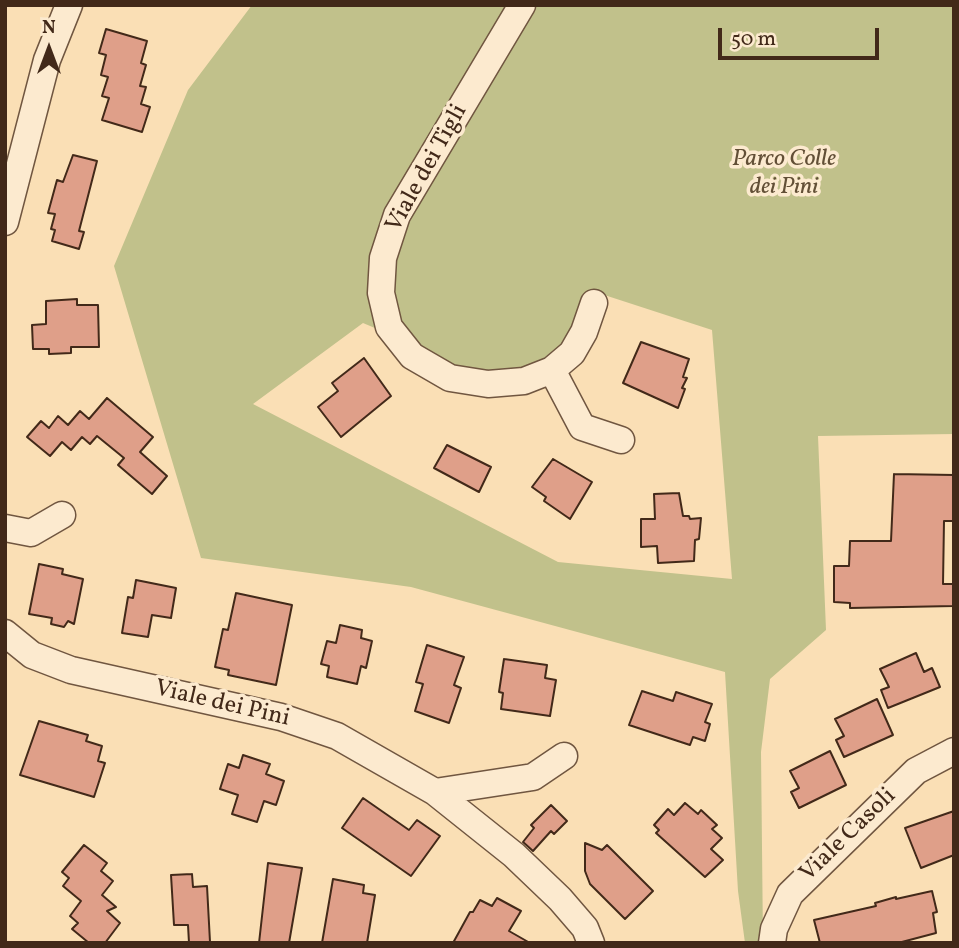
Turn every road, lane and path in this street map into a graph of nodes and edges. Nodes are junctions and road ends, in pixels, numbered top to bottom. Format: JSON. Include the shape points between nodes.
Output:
{"nodes":[{"id":1,"x":69,"y":5,"type":"edge"},
{"id":2,"x":522,"y":5,"type":"edge"},
{"id":3,"x":5,"y":222,"type":"edge"},
{"id":4,"x":594,"y":303,"type":"dead end"},
{"id":5,"x":552,"y":370,"type":"junction"},
{"id":6,"x":621,"y":440,"type":"dead end"},
{"id":7,"x":62,"y":515,"type":"dead end"},
{"id":8,"x":5,"y":528,"type":"edge"},
{"id":9,"x":5,"y":632,"type":"edge"},
{"id":10,"x":954,"y":751,"type":"edge"},
{"id":11,"x":564,"y":757,"type":"dead end"},
{"id":12,"x":435,"y":792,"type":"junction"},
{"id":13,"x":591,"y":943,"type":"edge"},
{"id":14,"x":772,"y":943,"type":"edge"}],
"edges":[{"from":1,"to":3,"type":"street","via":[[47,60]]},
{"from":2,"to":5,"type":"street","name":"Viale dei Tigli","via":[[397,215],[383,258],[381,293],[389,327],[412,356],[450,378],[488,384],[524,381]]},
{"from":4,"to":5,"type":"street","name":"Viale dei Tigli","via":[[572,353]]},
{"from":5,"to":6,"type":"street","via":[[582,427]]},
{"from":7,"to":8,"type":"street","via":[[31,533]]},
{"from":9,"to":12,"type":"street","name":"Viale dei Pini","via":[[32,654],[71,670],[281,717],[337,736]]},
{"from":10,"to":14,"type":"street","name":"Viale Casoli","via":[[916,771],[790,894]]},
{"from":11,"to":12,"type":"street","via":[[533,777]]},
{"from":12,"to":13,"type":"street","name":"Viale dei Pini","via":[[551,890],[585,928]]}]}
